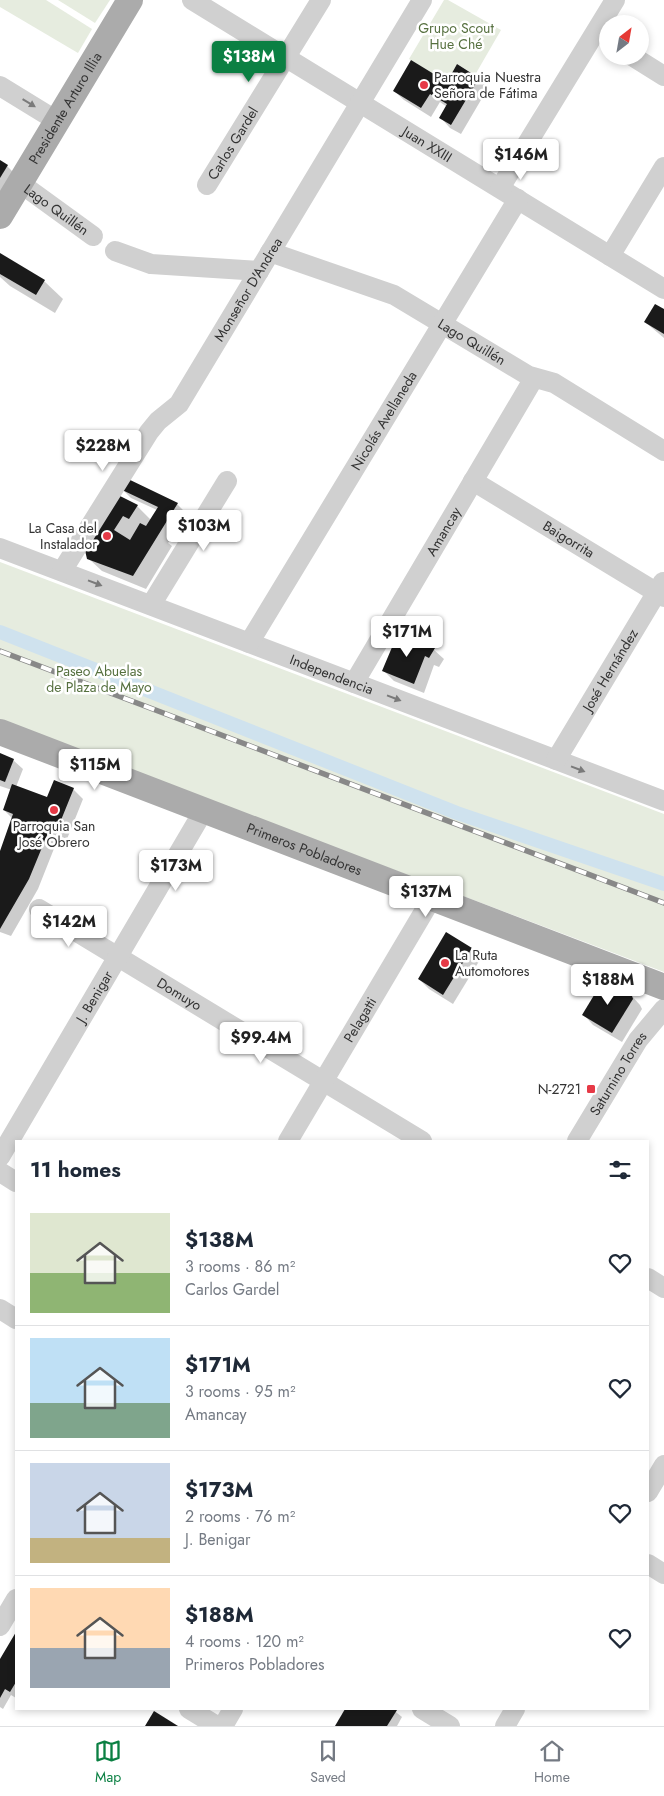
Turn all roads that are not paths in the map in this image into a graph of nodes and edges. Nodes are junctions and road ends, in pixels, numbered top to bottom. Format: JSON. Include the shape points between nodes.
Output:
{"nodes":[{"id":1,"x":130,"y":0,"type":"edge"},
{"id":2,"x":192,"y":0,"type":"edge"},
{"id":3,"x":321,"y":0,"type":"edge"},
{"id":4,"x":422,"y":0,"type":"edge"},
{"id":5,"x":615,"y":0,"type":"edge"},
{"id":6,"x":609,"y":15,"type":"edge"},
{"id":7,"x":599,"y":40,"type":"edge"},
{"id":8,"x":286,"y":57,"type":"junction"},
{"id":9,"x":646,"y":65,"type":"edge"},
{"id":10,"x":664,"y":76,"type":"edge"},
{"id":11,"x":0,"y":86,"type":"edge"},
{"id":12,"x":360,"y":103,"type":"junction"},
{"id":13,"x":57,"y":121,"type":"junction"},
{"id":14,"x":664,"y":167,"type":"edge"},
{"id":15,"x":20,"y":183,"type":"junction"},
{"id":16,"x":207,"y":185,"type":"dead end"},
{"id":17,"x":500,"y":188,"type":"junction"},
{"id":18,"x":518,"y":199,"type":"junction"},
{"id":19,"x":0,"y":216,"type":"edge"},
{"id":20,"x":93,"y":236,"type":"dead end"},
{"id":21,"x":115,"y":251,"type":"dead end"},
{"id":22,"x":270,"y":252,"type":"junction"},
{"id":23,"x":610,"y":256,"type":"junction"},
{"id":24,"x":259,"y":271,"type":"junction"},
{"id":25,"x":664,"y":289,"type":"edge"},
{"id":26,"x":443,"y":323,"type":"junction"},
{"id":27,"x":534,"y":378,"type":"junction"},
{"id":28,"x":664,"y":451,"type":"edge"},
{"id":29,"x":227,"y":481,"type":"dead end"},
{"id":30,"x":473,"y":481,"type":"junction"},
{"id":31,"x":0,"y":548,"type":"edge"},
{"id":32,"x":62,"y":571,"type":"junction"},
{"id":33,"x":662,"y":590,"type":"edge"},
{"id":34,"x":151,"y":605,"type":"junction"},
{"id":35,"x":249,"y":643,"type":"junction"},
{"id":36,"x":354,"y":683,"type":"junction"},
{"id":37,"x":0,"y":732,"type":"edge"},
{"id":38,"x":556,"y":760,"type":"junction"},
{"id":39,"x":664,"y":802,"type":"edge"},
{"id":40,"x":204,"y":810,"type":"junction"},
{"id":41,"x":432,"y":898,"type":"junction"},
{"id":42,"x":38,"y":909,"type":"dead end"},
{"id":43,"x":118,"y":957,"type":"junction"},
{"id":44,"x":664,"y":987,"type":"edge"},
{"id":45,"x":661,"y":1019,"type":"edge"},
{"id":46,"x":323,"y":1081,"type":"junction"},
{"id":47,"x":21,"y":1140,"type":"edge"},
{"id":48,"x":289,"y":1140,"type":"edge"},
{"id":49,"x":420,"y":1140,"type":"edge"},
{"id":50,"x":578,"y":1140,"type":"edge"},
{"id":51,"x":15,"y":1152,"type":"edge"},
{"id":52,"x":4,"y":1173,"type":"edge"},
{"id":53,"x":649,"y":1279,"type":"edge"},
{"id":54,"x":664,"y":1288,"type":"edge"},
{"id":55,"x":0,"y":1309,"type":"edge"},
{"id":56,"x":15,"y":1318,"type":"edge"},
{"id":57,"x":664,"y":1466,"type":"edge"},
{"id":58,"x":649,"y":1490,"type":"edge"},
{"id":59,"x":649,"y":1565,"type":"edge"},
{"id":60,"x":664,"y":1574,"type":"edge"},
{"id":61,"x":12,"y":1600,"type":"edge"},
{"id":62,"x":0,"y":1626,"type":"edge"},
{"id":63,"x":191,"y":1710,"type":"edge"},
{"id":64,"x":232,"y":1710,"type":"edge"},
{"id":65,"x":424,"y":1710,"type":"edge"},
{"id":66,"x":514,"y":1710,"type":"edge"},
{"id":67,"x":217,"y":1726,"type":"edge"},
{"id":68,"x":223,"y":1726,"type":"edge"},
{"id":69,"x":450,"y":1726,"type":"edge"},
{"id":70,"x":505,"y":1726,"type":"edge"}],
"edges":[{"from":1,"to":13,"type":"main road","name":"Presidente Arturo Illia"},
{"from":2,"to":8,"type":"street","name":"Juan XXIII"},
{"from":3,"to":8,"type":"street","name":"Carlos Gardel"},
{"from":4,"to":12,"type":"street","name":"Monseñor D'Andrea"},
{"from":5,"to":6,"type":"street"},
{"from":7,"to":17,"type":"street"},
{"from":8,"to":12,"type":"street","name":"Juan XXIII"},
{"from":8,"to":16,"type":"street","name":"Carlos Gardel"},
{"from":9,"to":10,"type":"street"},
{"from":11,"to":13,"type":"street","one_way":true},
{"from":12,"to":17,"type":"street","name":"Juan XXIII"},
{"from":12,"to":22,"type":"street","name":"Monseñor D'Andrea"},
{"from":13,"to":15,"type":"main road","name":"Presidente Arturo Illia"},
{"from":14,"to":23,"type":"street"},
{"from":15,"to":19,"type":"main road","name":"Presidente Arturo Illia"},
{"from":15,"to":20,"type":"street","name":"Lago Quillén"},
{"from":17,"to":18,"type":"street","name":"Juan XXIII"},
{"from":18,"to":23,"type":"street","name":"Juan XXIII"},
{"from":18,"to":26,"type":"street","name":"Nicolás Avellaneda"},
{"from":21,"to":24,"type":"street","via":[[151,264]]},
{"from":22,"to":24,"type":"street","name":"Monseñor D'Andrea"},
{"from":22,"to":26,"type":"street","name":"Lago Quillén","via":[[394,295]]},
{"from":23,"to":25,"type":"street","name":"Juan XXIII"},
{"from":24,"to":32,"type":"street","name":"Monseñor D'Andrea","via":[[179,404],[149,432]]},
{"from":26,"to":27,"type":"street","name":"Lago Quillén"},
{"from":26,"to":35,"type":"street","name":"Nicolás Avellaneda"},
{"from":27,"to":28,"type":"street","name":"Lago Quillén","via":[[550,381]]},
{"from":27,"to":30,"type":"street","name":"Amancay"},
{"from":29,"to":34,"type":"street"},
{"from":30,"to":33,"type":"street","name":"Baigorrita"},
{"from":30,"to":36,"type":"street","name":"Amancay"},
{"from":31,"to":32,"type":"street","name":"Independencia"},
{"from":32,"to":34,"type":"street","name":"Independencia","one_way":true},
{"from":33,"to":38,"type":"street","name":"José Hernández"},
{"from":34,"to":35,"type":"street","name":"Independencia"},
{"from":35,"to":36,"type":"street","name":"Independencia"},
{"from":36,"to":38,"type":"street","name":"Independencia","one_way":true},
{"from":37,"to":40,"type":"main road","name":"Primeros Pobladores"},
{"from":38,"to":39,"type":"street","name":"Independencia","one_way":true},
{"from":40,"to":41,"type":"main road","name":"Primeros Pobladores"},
{"from":40,"to":43,"type":"street","name":"J. Benigar"},
{"from":41,"to":44,"type":"main road","name":"Primeros Pobladores"},
{"from":41,"to":46,"type":"street","name":"Pelagatti"},
{"from":42,"to":43,"type":"street","name":"Domuyo"},
{"from":43,"to":46,"type":"street","name":"Domuyo"},
{"from":43,"to":47,"type":"street","name":"J. Benigar"},
{"from":45,"to":50,"type":"street","name":"Saturnino Torres","via":[[638,1040]]},
{"from":46,"to":48,"type":"street","name":"Pelagatti"},
{"from":46,"to":49,"type":"street","name":"Domuyo"},
{"from":51,"to":52,"type":"street","name":"J. Benigar"},
{"from":53,"to":54,"type":"street"},
{"from":55,"to":56,"type":"street"},
{"from":57,"to":58,"type":"street"},
{"from":59,"to":60,"type":"street"},
{"from":61,"to":62,"type":"street"},
{"from":63,"to":67,"type":"street"},
{"from":64,"to":68,"type":"street"},
{"from":65,"to":69,"type":"street"},
{"from":66,"to":70,"type":"street"}]}
